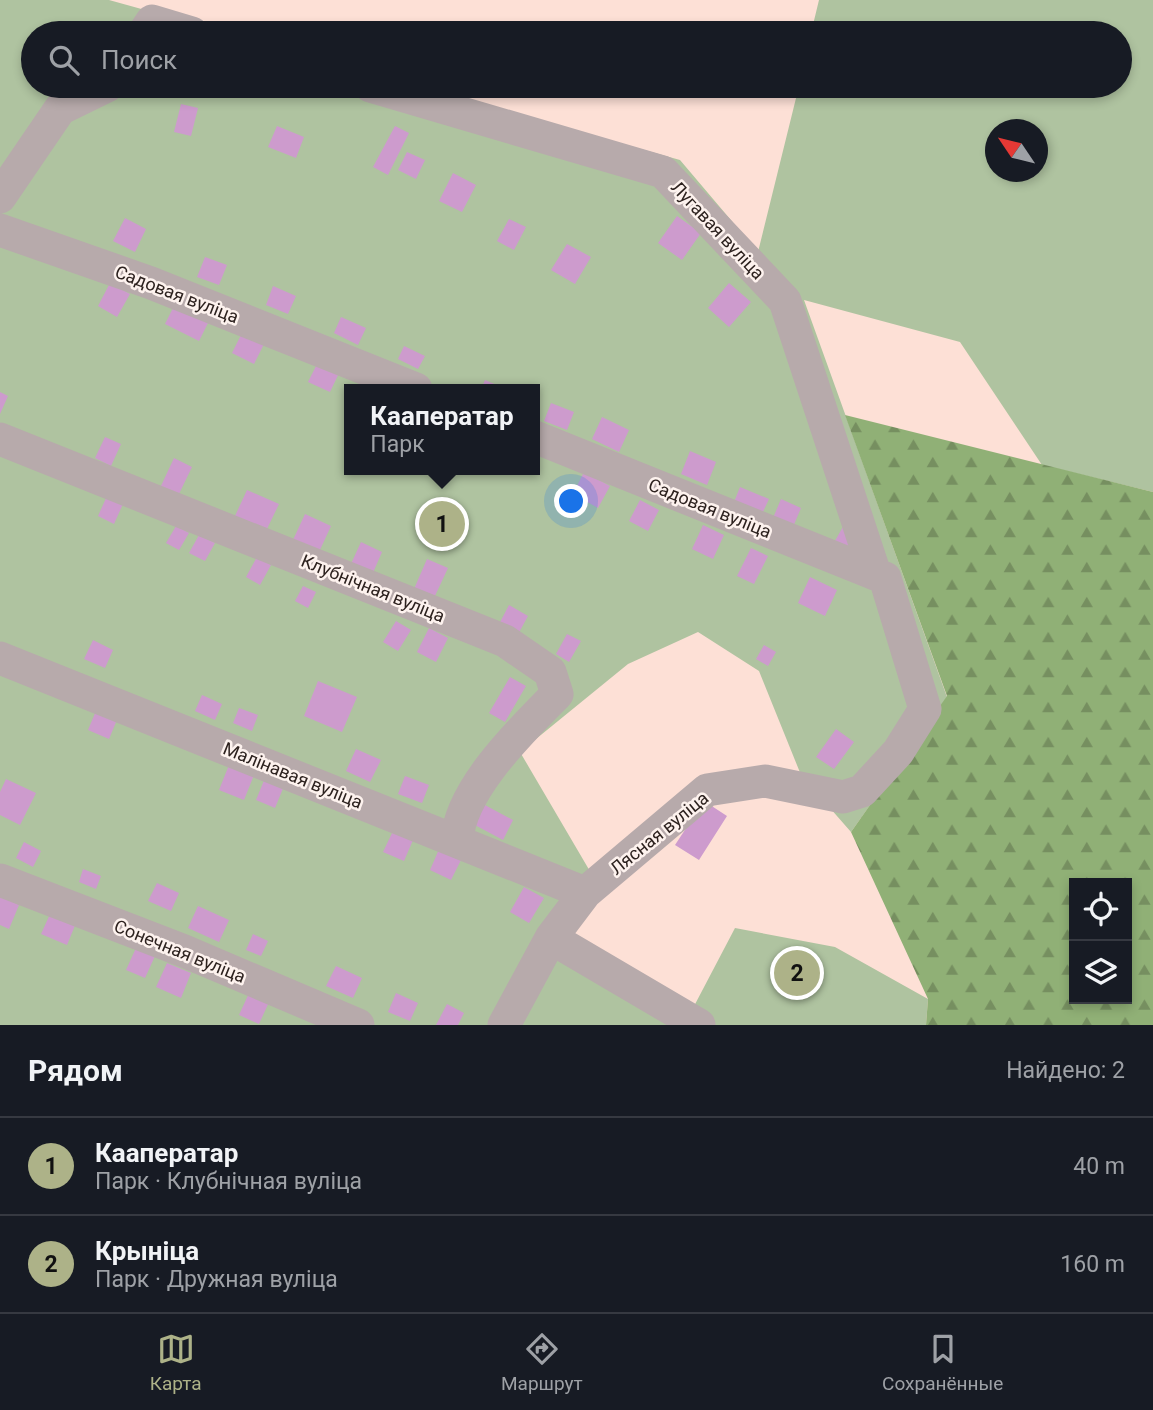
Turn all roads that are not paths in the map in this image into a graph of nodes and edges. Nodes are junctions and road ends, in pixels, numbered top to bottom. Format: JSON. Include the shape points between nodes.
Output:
{"nodes":[{"id":1,"x":82,"y":98,"type":"edge"},
{"id":2,"x":411,"y":98,"type":"edge"},
{"id":3,"x":0,"y":197,"type":"edge"},
{"id":4,"x":0,"y":230,"type":"edge"},
{"id":5,"x":404,"y":384,"type":"edge"},
{"id":6,"x":0,"y":439,"type":"edge"},
{"id":7,"x":540,"y":439,"type":"edge"},
{"id":8,"x":880,"y":576,"type":"junction"},
{"id":9,"x":0,"y":658,"type":"edge"},
{"id":10,"x":457,"y":841,"type":"junction"},
{"id":11,"x":0,"y":880,"type":"edge"},
{"id":12,"x":585,"y":893,"type":"junction"},
{"id":13,"x":551,"y":938,"type":"junction"},
{"id":14,"x":358,"y":1025,"type":"edge"},
{"id":15,"x":503,"y":1025,"type":"edge"},
{"id":16,"x":699,"y":1025,"type":"edge"}],
"edges":[{"from":1,"to":3,"type":"street","via":[[60,109]]},
{"from":2,"to":8,"type":"street","name":"Лугавая вуліца","via":[[663,172],[785,301]]},
{"from":4,"to":5,"type":"street","name":"Садовая вуліца","via":[[151,282]]},
{"from":6,"to":10,"type":"street","name":"Клубнічная вуліца","via":[[505,641],[550,672],[557,694],[513,739],[472,796],[458,822]]},
{"from":7,"to":8,"type":"street","name":"Садовая вуліца"},
{"from":8,"to":12,"type":"street","name":"Лясная вуліца","via":[[925,709],[898,752],[862,791],[843,797],[765,781],[707,790]]},
{"from":9,"to":10,"type":"street","name":"Малінавая вуліца"},
{"from":10,"to":12,"type":"street","name":"Малінавая вуліца"},
{"from":11,"to":14,"type":"street","name":"Сонечная вуліца"},
{"from":12,"to":13,"type":"street","name":"Лясная вуліца"},
{"from":13,"to":15,"type":"street","name":"Лясная вуліца"},
{"from":13,"to":16,"type":"street"}]}
